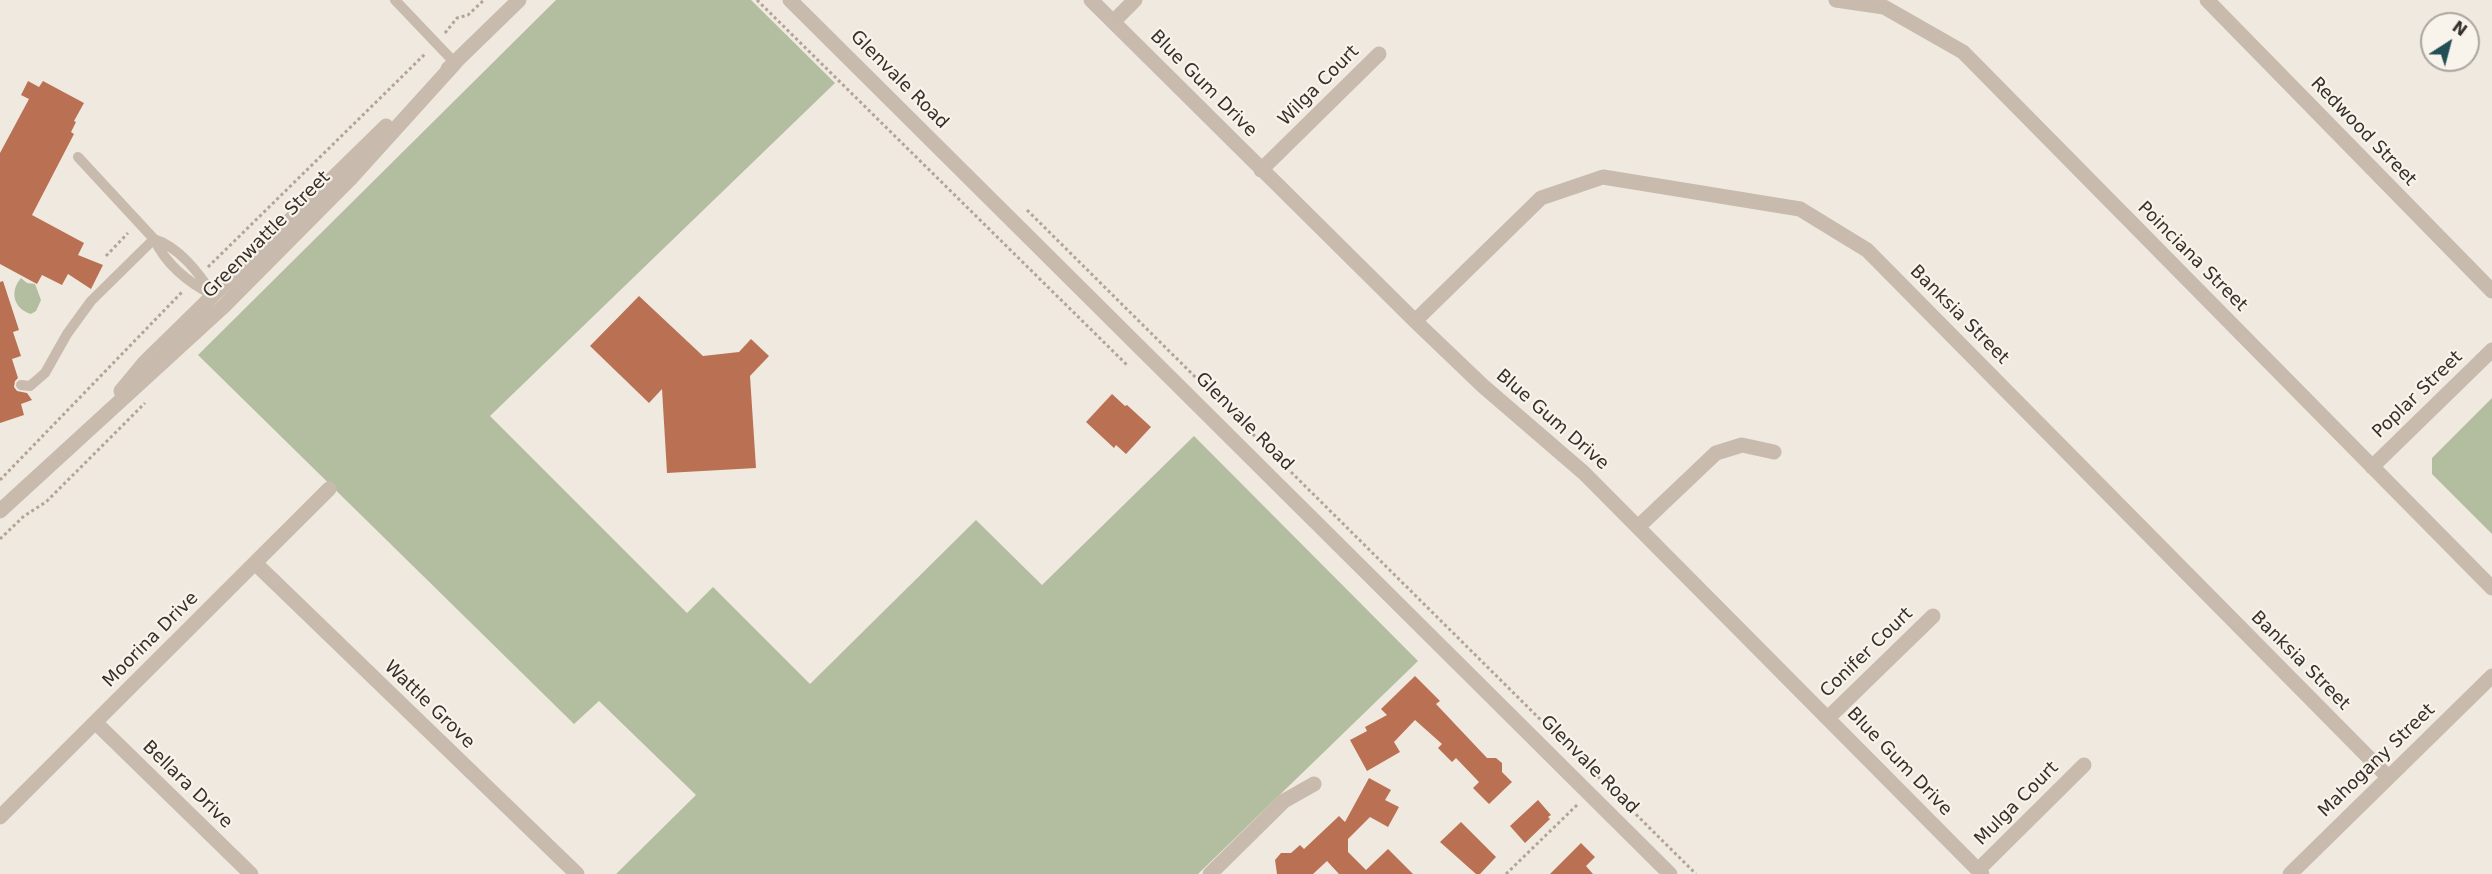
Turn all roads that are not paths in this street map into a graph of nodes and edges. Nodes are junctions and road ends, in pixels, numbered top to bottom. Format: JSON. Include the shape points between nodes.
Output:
{"nodes":[{"id":1,"x":395,"y":0,"type":"edge"},
{"id":2,"x":519,"y":0,"type":"edge"},
{"id":3,"x":790,"y":0,"type":"edge"},
{"id":4,"x":1091,"y":0,"type":"edge"},
{"id":5,"x":1135,"y":0,"type":"edge"},
{"id":6,"x":1836,"y":0,"type":"edge"},
{"id":7,"x":2207,"y":0,"type":"edge"},
{"id":8,"x":1113,"y":22,"type":"junction"},
{"id":9,"x":1379,"y":54,"type":"dead end"},
{"id":10,"x":455,"y":63,"type":"junction"},
{"id":11,"x":78,"y":158,"type":"dead end"},
{"id":12,"x":1261,"y":170,"type":"junction"},
{"id":13,"x":154,"y":239,"type":"junction"},
{"id":14,"x":2492,"y":291,"type":"edge"},
{"id":15,"x":213,"y":295,"type":"junction"},
{"id":16,"x":224,"y":306,"type":"junction"},
{"id":17,"x":1415,"y":321,"type":"junction"},
{"id":18,"x":2492,"y":350,"type":"edge"},
{"id":19,"x":21,"y":385,"type":"dead end"},
{"id":20,"x":94,"y":423,"type":"junction"},
{"id":21,"x":1774,"y":452,"type":"dead end"},
{"id":22,"x":2372,"y":468,"type":"junction"},
{"id":23,"x":329,"y":489,"type":"dead end"},
{"id":24,"x":0,"y":511,"type":"edge"},
{"id":25,"x":1638,"y":527,"type":"junction"},
{"id":26,"x":255,"y":563,"type":"junction"},
{"id":27,"x":2492,"y":588,"type":"edge"},
{"id":28,"x":1933,"y":615,"type":"dead end"},
{"id":29,"x":2492,"y":676,"type":"edge"},
{"id":30,"x":1828,"y":718,"type":"junction"},
{"id":31,"x":96,"y":723,"type":"junction"},
{"id":32,"x":2084,"y":765,"type":"dead end"},
{"id":33,"x":2388,"y":777,"type":"junction"},
{"id":34,"x":1314,"y":784,"type":"dead end"},
{"id":35,"x":0,"y":817,"type":"edge"},
{"id":36,"x":1980,"y":872,"type":"edge"},
{"id":37,"x":251,"y":874,"type":"edge"},
{"id":38,"x":577,"y":874,"type":"edge"},
{"id":39,"x":1210,"y":874,"type":"edge"},
{"id":40,"x":1670,"y":874,"type":"edge"},
{"id":41,"x":2290,"y":874,"type":"edge"}],
"edges":[{"from":1,"to":10,"type":"lane"},
{"from":2,"to":10,"type":"street","name":"Greenwattle Street"},
{"from":3,"to":40,"type":"street","name":"Glenvale Road"},
{"from":4,"to":8,"type":"street","name":"Blue Gum Drive"},
{"from":5,"to":8,"type":"street"},
{"from":6,"to":22,"type":"street","name":"Poinciana Street","via":[[1884,7],[1964,52]]},
{"from":7,"to":14,"type":"street","name":"Redwood Street"},
{"from":8,"to":12,"type":"street","name":"Blue Gum Drive"},
{"from":9,"to":12,"type":"street","name":"Wilga Court"},
{"from":10,"to":15,"type":"street","name":"Greenwattle Street","via":[[342,167]]},
{"from":10,"to":16,"type":"street","name":"Greenwattle Street","via":[[351,178]]},
{"from":11,"to":13,"type":"lane"},
{"from":12,"to":17,"type":"street","name":"Blue Gum Drive"},
{"from":13,"to":15,"type":"lane","via":[[160,251],[192,285]]},
{"from":13,"to":19,"type":"lane","via":[[91,301],[40,379],[30,386]]},
{"from":15,"to":16,"type":"lane"},
{"from":15,"to":20,"type":"street","name":"Greenwattle Street","via":[[145,362]]},
{"from":16,"to":20,"type":"street","name":"Greenwattle Street"},
{"from":17,"to":25,"type":"street","name":"Blue Gum Drive","via":[[1584,473]]},
{"from":17,"to":33,"type":"street","name":"Banksia Street","via":[[1541,198],[1602,177],[1800,209],[1867,250]]},
{"from":18,"to":22,"type":"street","name":"Poplar Street"},
{"from":20,"to":24,"type":"street","name":"Greenwattle Street"},
{"from":21,"to":25,"type":"street","via":[[1742,445],[1716,453]]},
{"from":22,"to":27,"type":"street","name":"Poinciana Street"},
{"from":23,"to":26,"type":"street","name":"Moorina Drive"},
{"from":25,"to":30,"type":"street","name":"Blue Gum Drive"},
{"from":26,"to":31,"type":"street","name":"Moorina Drive"},
{"from":26,"to":38,"type":"street","name":"Wattle Grove"},
{"from":28,"to":30,"type":"street","name":"Conifer Court"},
{"from":29,"to":33,"type":"street","name":"Mahogany Street"},
{"from":30,"to":36,"type":"street","name":"Blue Gum Drive"},
{"from":31,"to":35,"type":"street","name":"Moorina Drive"},
{"from":31,"to":37,"type":"street","name":"Bellara Drive"},
{"from":32,"to":36,"type":"street","name":"Mulga Court"},
{"from":33,"to":41,"type":"street","name":"Mahogany Street"},
{"from":34,"to":39,"type":"street","via":[[1284,801]]}]}
